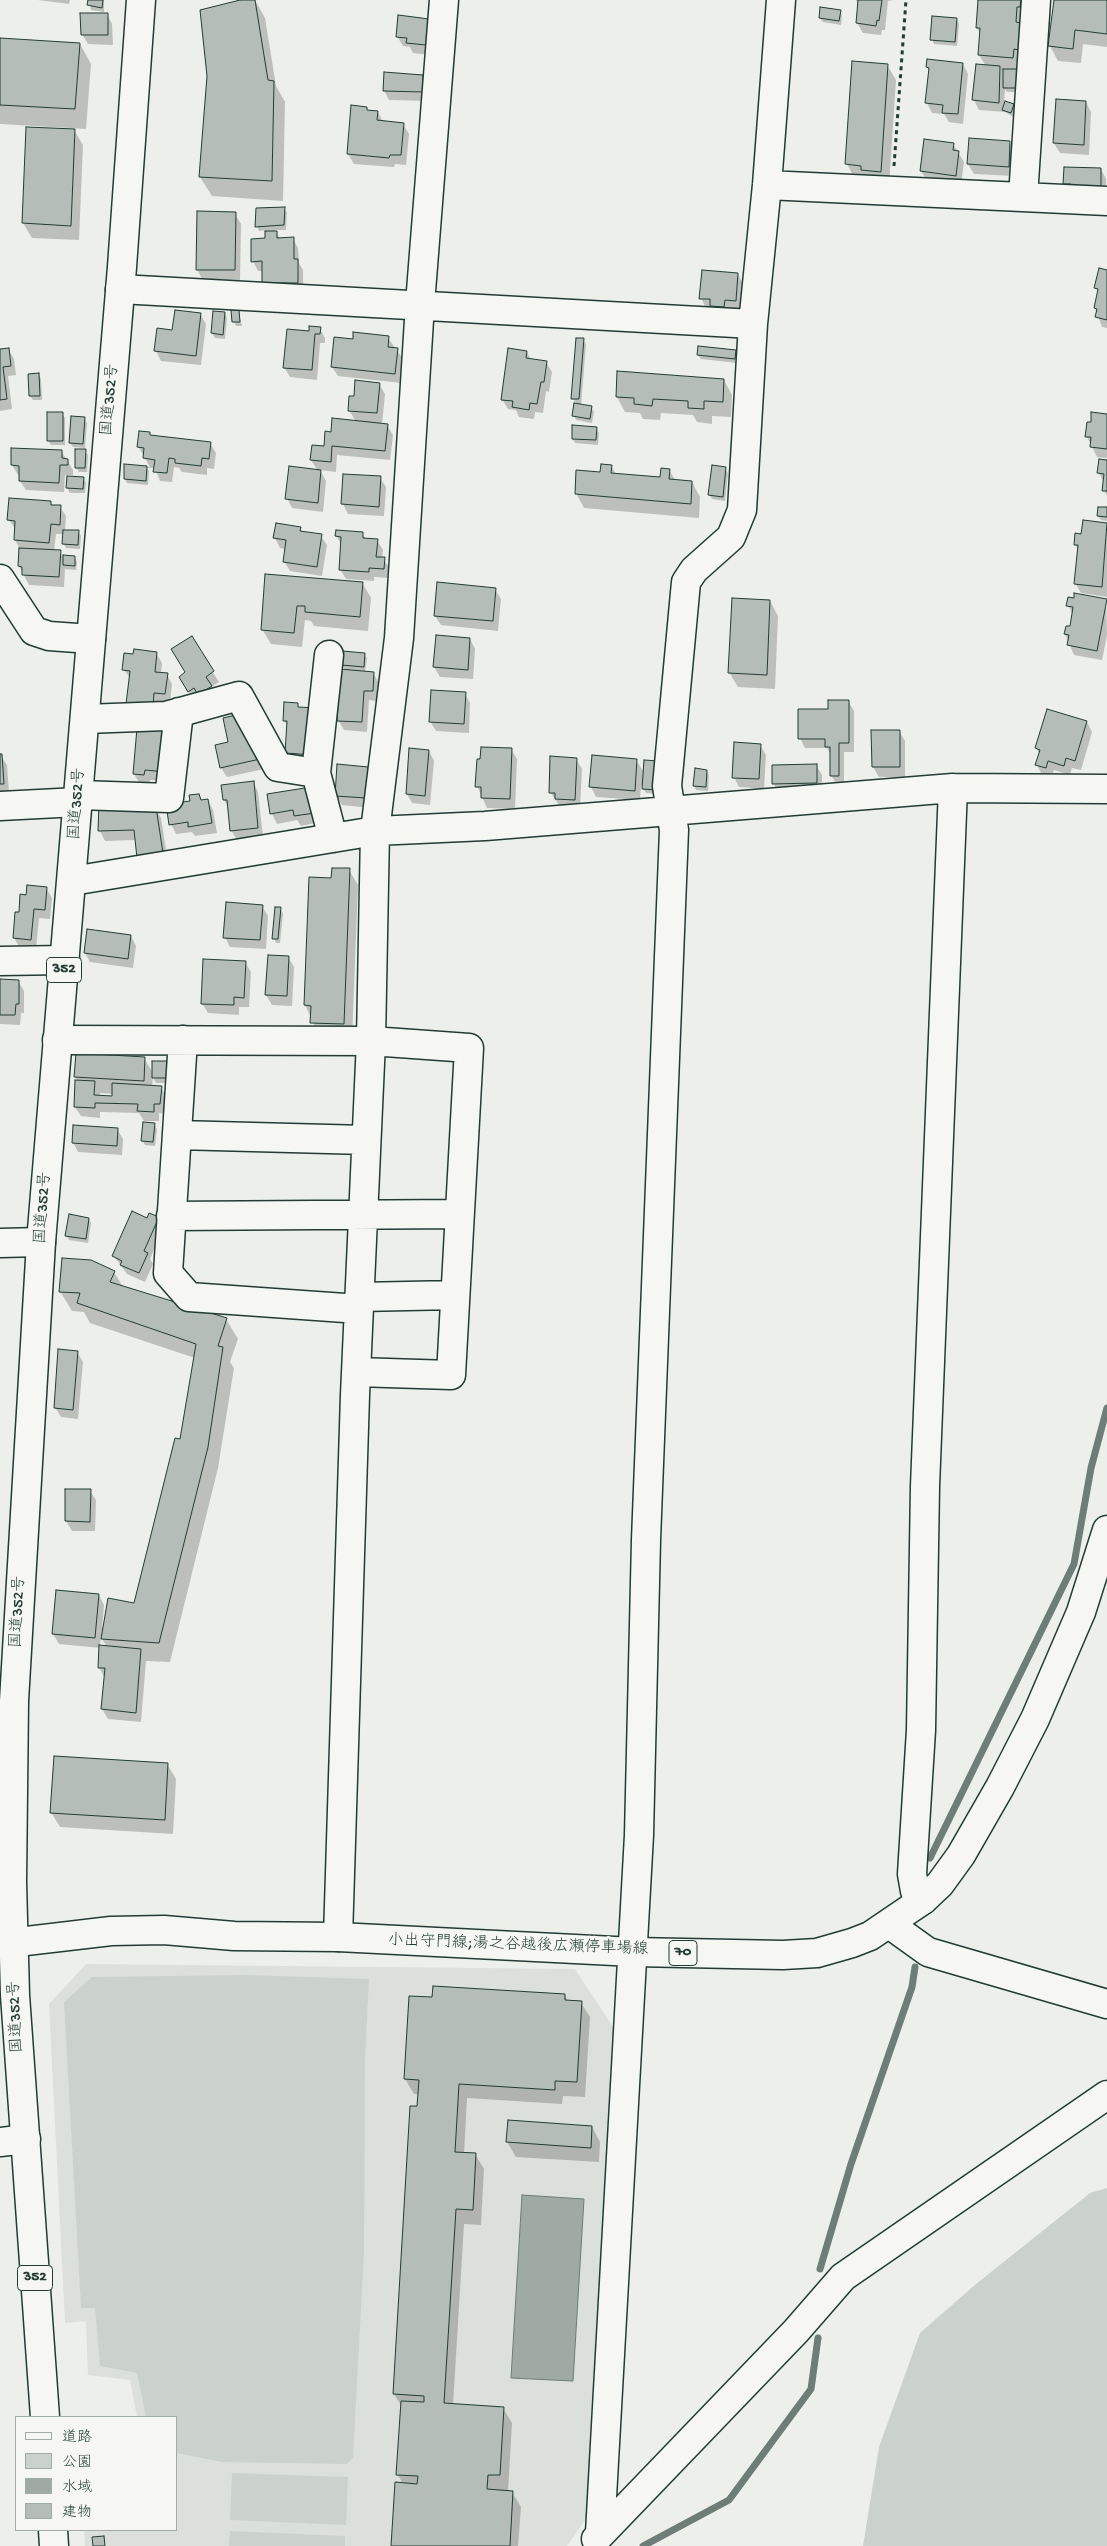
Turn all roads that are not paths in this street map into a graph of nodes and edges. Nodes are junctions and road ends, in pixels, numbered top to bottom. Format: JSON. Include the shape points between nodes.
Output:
{"nodes":[{"id":1,"x":141,"y":0,"type":"edge"},
{"id":2,"x":444,"y":0,"type":"edge"},
{"id":3,"x":781,"y":0,"type":"edge"},
{"id":4,"x":1036,"y":0,"type":"edge"},
{"id":5,"x":767,"y":185,"type":"junction"},
{"id":6,"x":1023,"y":197,"type":"junction"},
{"id":7,"x":1107,"y":201,"type":"edge"},
{"id":8,"x":120,"y":289,"type":"junction"},
{"id":9,"x":420,"y":304,"type":"junction"},
{"id":10,"x":753,"y":324,"type":"junction"},
{"id":11,"x":0,"y":579,"type":"edge"},
{"id":12,"x":91,"y":639,"type":"junction"},
{"id":13,"x":329,"y":655,"type":"dead end"},
{"id":14,"x":178,"y":712,"type":"junction"},
{"id":15,"x":85,"y":719,"type":"junction"},
{"id":16,"x":316,"y":773,"type":"junction"},
{"id":17,"x":954,"y":788,"type":"junction"},
{"id":18,"x":1107,"y":789,"type":"edge"},
{"id":19,"x":79,"y":799,"type":"junction"},
{"id":20,"x":0,"y":806,"type":"edge"},
{"id":21,"x":671,"y":810,"type":"junction"},
{"id":22,"x":375,"y":831,"type":"junction"},
{"id":23,"x":333,"y":838,"type":"junction"},
{"id":24,"x":72,"y":880,"type":"junction"},
{"id":25,"x":64,"y":960,"type":"junction"},
{"id":26,"x":0,"y":961,"type":"edge"},
{"id":27,"x":57,"y":1040,"type":"junction"},
{"id":28,"x":182,"y":1040,"type":"junction"},
{"id":29,"x":371,"y":1041,"type":"junction"},
{"id":30,"x":177,"y":1135,"type":"junction"},
{"id":31,"x":366,"y":1140,"type":"junction"},
{"id":32,"x":363,"y":1214,"type":"junction"},
{"id":33,"x":459,"y":1214,"type":"junction"},
{"id":34,"x":171,"y":1216,"type":"junction"},
{"id":35,"x":41,"y":1242,"type":"junction"},
{"id":36,"x":0,"y":1243,"type":"edge"},
{"id":37,"x":455,"y":1295,"type":"junction"},
{"id":38,"x":359,"y":1303,"type":"junction"},
{"id":39,"x":356,"y":1372,"type":"junction"},
{"id":40,"x":1107,"y":1530,"type":"edge"},
{"id":41,"x":924,"y":1900,"type":"junction"},
{"id":42,"x":889,"y":1924,"type":"junction"},
{"id":43,"x":338,"y":1937,"type":"junction"},
{"id":44,"x":7,"y":1943,"type":"edge"},
{"id":45,"x":634,"y":1952,"type":"junction"},
{"id":46,"x":1107,"y":2004,"type":"edge"},
{"id":47,"x":1107,"y":2095,"type":"edge"},
{"id":48,"x":13,"y":2141,"type":"edge"},
{"id":49,"x":45,"y":2416,"type":"edge"},
{"id":50,"x":53,"y":2531,"type":"edge"},
{"id":51,"x":595,"y":2540,"type":"edge"},
{"id":52,"x":54,"y":2546,"type":"edge"}],
"edges":[{"from":1,"to":8,"type":"main road","name":"国道352号","number":"352"},
{"from":2,"to":9,"type":"main road"},
{"from":3,"to":5,"type":"main road"},
{"from":4,"to":6,"type":"main road"},
{"from":5,"to":6,"type":"main road"},
{"from":5,"to":10,"type":"main road"},
{"from":6,"to":7,"type":"main road"},
{"from":8,"to":9,"type":"main road"},
{"from":8,"to":12,"type":"main road","name":"国道352号","number":"352"},
{"from":9,"to":10,"type":"main road"},
{"from":9,"to":22,"type":"main road","via":[[399,638]]},
{"from":10,"to":21,"type":"main road","via":[[742,510],[731,537],[694,570],[686,582],[668,786]]},
{"from":11,"to":12,"type":"main road","via":[[34,631],[49,636]]},
{"from":12,"to":15,"type":"main road","name":"国道352号","number":"352"},
{"from":13,"to":16,"type":"main road"},
{"from":14,"to":15,"type":"main road","via":[[166,716]]},
{"from":14,"to":16,"type":"main road","via":[[238,696],[278,767]]},
{"from":14,"to":19,"type":"main road","via":[[169,798]]},
{"from":15,"to":19,"type":"main road","name":"国道352号","number":"352"},
{"from":16,"to":23,"type":"main road"},
{"from":17,"to":18,"type":"main road"},
{"from":17,"to":21,"type":"main road"},
{"from":17,"to":41,"type":"main road","via":[[912,1874],[915,1891]]},
{"from":19,"to":20,"type":"main road"},
{"from":19,"to":24,"type":"main road","name":"国道352号","number":"352"},
{"from":21,"to":22,"type":"main road","via":[[485,826]]},
{"from":21,"to":45,"type":"main road","via":[[674,830],[646,1540],[640,1835]]},
{"from":22,"to":23,"type":"main road"},
{"from":22,"to":29,"type":"main road"},
{"from":23,"to":24,"type":"main road"},
{"from":24,"to":25,"type":"main road","name":"国道352号","number":"352"},
{"from":25,"to":26,"type":"main road"},
{"from":25,"to":27,"type":"main road","name":"国道352号","number":"352"},
{"from":27,"to":28,"type":"main road"},
{"from":27,"to":35,"type":"main road","name":"国道352号","number":"352"},
{"from":28,"to":29,"type":"main road"},
{"from":28,"to":30,"type":"main road"},
{"from":29,"to":31,"type":"main road"},
{"from":29,"to":33,"type":"main road","via":[[468,1048]]},
{"from":30,"to":31,"type":"main road"},
{"from":30,"to":34,"type":"main road"},
{"from":31,"to":32,"type":"main road"},
{"from":32,"to":33,"type":"main road"},
{"from":32,"to":34,"type":"main road"},
{"from":32,"to":38,"type":"main road"},
{"from":33,"to":37,"type":"main road"},
{"from":34,"to":38,"type":"main road","via":[[168,1273],[189,1297]]},
{"from":35,"to":36,"type":"main road"},
{"from":35,"to":44,"type":"main road","name":"国道352号","number":"352","via":[[14,1701]]},
{"from":37,"to":38,"type":"main road"},
{"from":37,"to":39,"type":"main road","via":[[451,1375]]},
{"from":38,"to":39,"type":"main road"},
{"from":39,"to":43,"type":"main road"},
{"from":40,"to":41,"type":"main road","name":"小出守門線;湯之谷越後広瀬停車場線","number":"70","via":[[1080,1612],[1035,1719],[961,1855]]},
{"from":41,"to":42,"type":"main road","name":"小出守門線;湯之谷越後広瀬停車場線","number":"70"},
{"from":42,"to":45,"type":"main road","name":"小出守門線;湯之谷越後広瀬停車場線","number":"70","via":[[852,1943],[816,1952],[783,1955]]},
{"from":42,"to":46,"type":"main road","via":[[928,1952]]},
{"from":43,"to":44,"type":"main road","name":"小出守門線;湯之谷越後広瀬停車場線","number":"70","via":[[234,1936],[164,1930],[111,1931]]},
{"from":43,"to":45,"type":"main road","name":"小出守門線;湯之谷越後広瀬停車場線","number":"70"},
{"from":44,"to":48,"type":"main road","name":"国道352号","number":"352"},
{"from":45,"to":51,"type":"main road"},
{"from":47,"to":51,"type":"main road","via":[[843,2278]]},
{"from":48,"to":49,"type":"main road","name":"国道352号","number":"352"},
{"from":50,"to":52,"type":"main road"}]}
